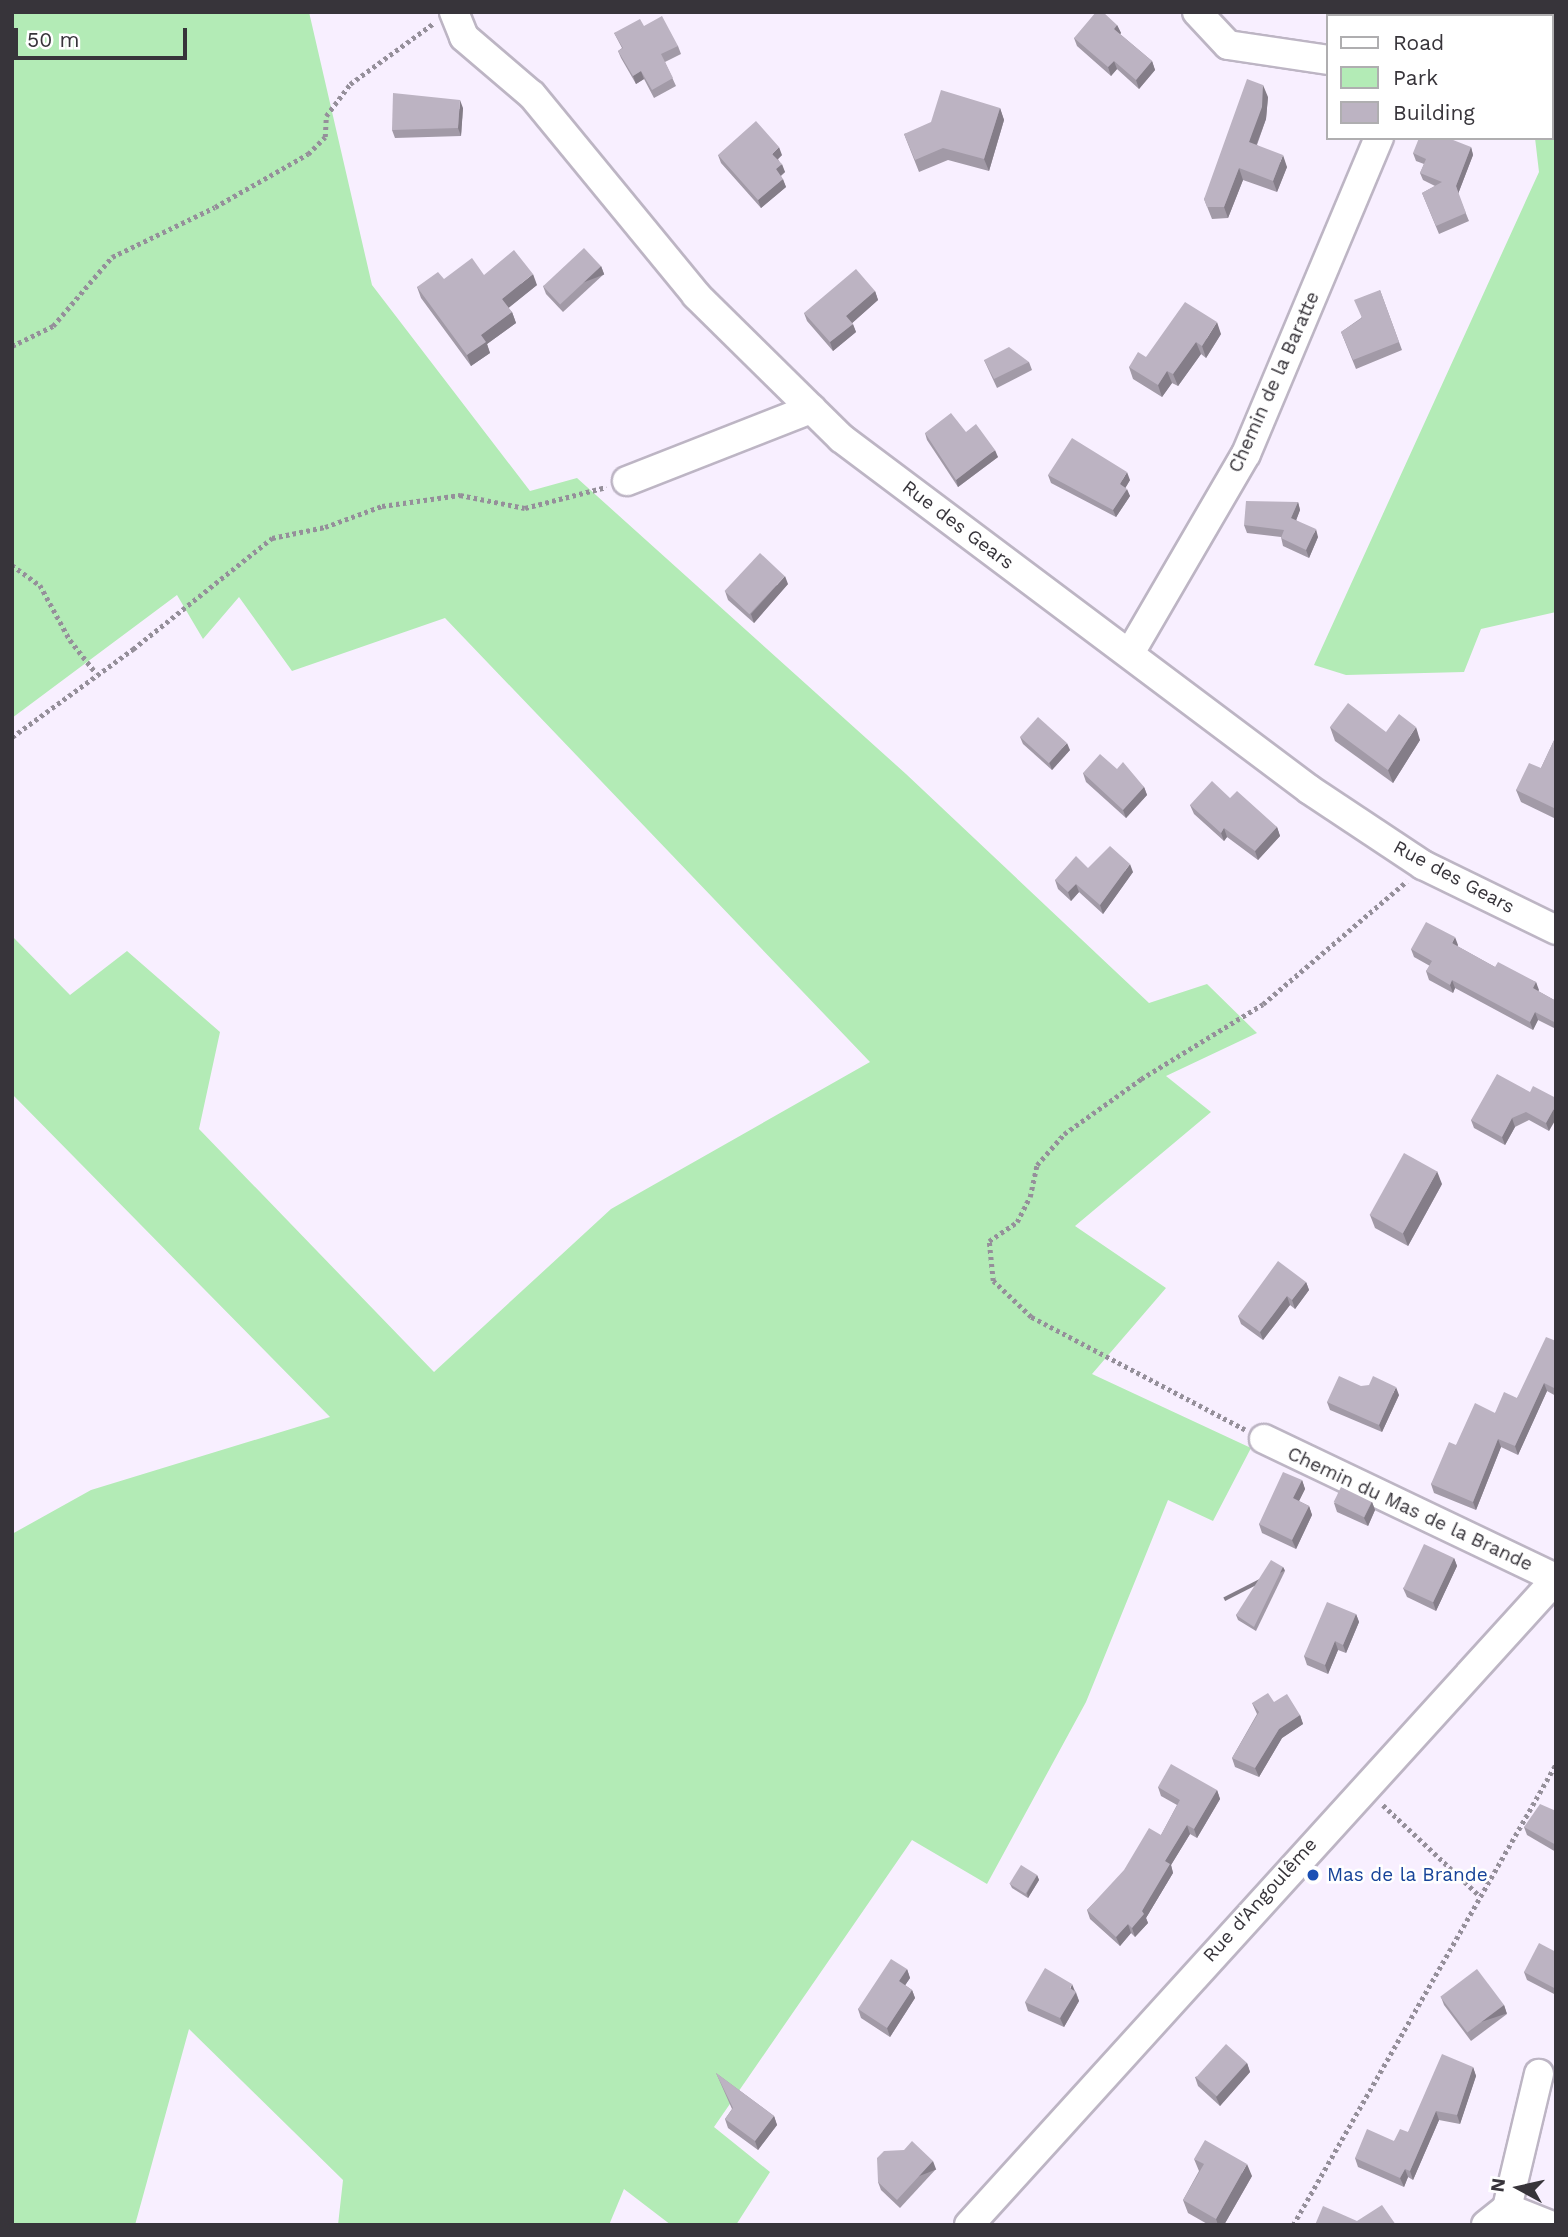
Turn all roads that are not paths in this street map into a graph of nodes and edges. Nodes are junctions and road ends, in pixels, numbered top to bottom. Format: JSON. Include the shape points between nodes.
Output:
{"nodes":[{"id":1,"x":1197,"y":12,"type":"edge"},
{"id":2,"x":446,"y":16,"type":"edge"},
{"id":3,"x":1326,"y":60,"type":"edge"},
{"id":4,"x":1378,"y":140,"type":"edge"},
{"id":5,"x":811,"y":409,"type":"junction"},
{"id":6,"x":627,"y":481,"type":"road end"},
{"id":7,"x":1130,"y":653,"type":"junction"},
{"id":8,"x":1556,"y":930,"type":"edge"},
{"id":9,"x":1264,"y":1440,"type":"road end"},
{"id":10,"x":1556,"y":1578,"type":"edge"},
{"id":11,"x":1539,"y":2074,"type":"dead end"},
{"id":12,"x":1496,"y":2216,"type":"edge"},
{"id":13,"x":969,"y":2225,"type":"edge"},
{"id":14,"x":1550,"y":2225,"type":"edge"}],
"edges":[{"from":1,"to":3,"type":"street","via":[[1228,45]]},
{"from":2,"to":5,"type":"street","name":"Rue des Gears","via":[[532,95],[696,295]]},
{"from":4,"to":7,"type":"street","name":"Chemin de la Baratte","via":[[1246,454]]},
{"from":5,"to":6,"type":"street"},
{"from":5,"to":7,"type":"street","name":"Rue des Gears","via":[[841,438]]},
{"from":7,"to":8,"type":"street","name":"Rue des Gears","via":[[1310,790],[1423,865]]},
{"from":9,"to":10,"type":"street","name":"Chemin du Mas de la Brande"},
{"from":10,"to":13,"type":"street","name":"Rue d'Angoulême"},
{"from":11,"to":12,"type":"street"},
{"from":12,"to":14,"type":"street"}]}
